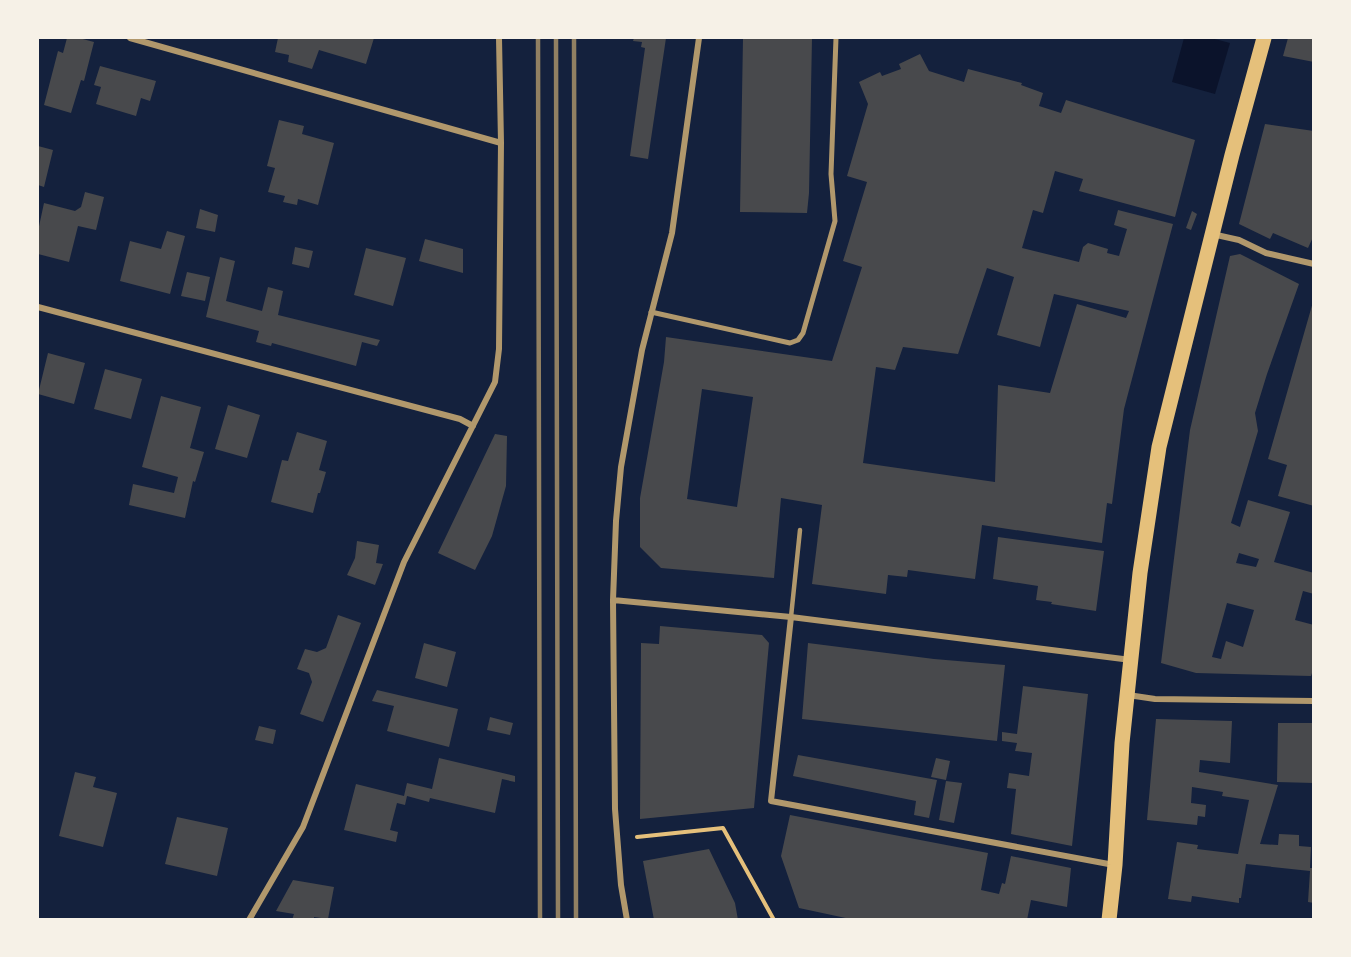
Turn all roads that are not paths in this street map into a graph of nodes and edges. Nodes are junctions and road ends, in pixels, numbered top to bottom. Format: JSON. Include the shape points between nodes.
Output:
{"nodes":[{"id":1,"x":130,"y":38,"type":"edge"},
{"id":2,"x":500,"y":38,"type":"edge"},
{"id":3,"x":699,"y":38,"type":"edge"},
{"id":4,"x":836,"y":38,"type":"edge"},
{"id":5,"x":1264,"y":38,"type":"edge"},
{"id":6,"x":501,"y":143,"type":"junction"},
{"id":7,"x":1212,"y":234,"type":"junction"},
{"id":8,"x":1314,"y":264,"type":"edge"},
{"id":9,"x":38,"y":307,"type":"edge"},
{"id":10,"x":651,"y":312,"type":"junction"},
{"id":11,"x":473,"y":426,"type":"junction"},
{"id":12,"x":800,"y":531,"type":"dead end"},
{"id":13,"x":613,"y":600,"type":"junction"},
{"id":14,"x":791,"y":617,"type":"junction"},
{"id":15,"x":1131,"y":660,"type":"junction"},
{"id":16,"x":1127,"y":695,"type":"junction"},
{"id":17,"x":1314,"y":701,"type":"edge"},
{"id":18,"x":1115,"y":865,"type":"junction"},
{"id":19,"x":249,"y":920,"type":"edge"},
{"id":20,"x":627,"y":920,"type":"edge"},
{"id":21,"x":1109,"y":920,"type":"edge"}],
"edges":[{"from":1,"to":6,"type":"street"},
{"from":2,"to":6,"type":"street"},
{"from":3,"to":10,"type":"street","via":[[672,232]]},
{"from":4,"to":10,"type":"street","via":[[831,174],[835,221],[803,333],[790,343]]},
{"from":5,"to":7,"type":"main road"},
{"from":6,"to":11,"type":"street","via":[[499,350],[495,381]]},
{"from":7,"to":8,"type":"street"},
{"from":7,"to":15,"type":"main road","via":[[1158,447]]},
{"from":9,"to":11,"type":"street","via":[[460,419]]},
{"from":10,"to":13,"type":"street","via":[[621,467]]},
{"from":11,"to":19,"type":"street","via":[[404,562],[303,827]]},
{"from":12,"to":14,"type":"lane"},
{"from":13,"to":14,"type":"street"},
{"from":13,"to":20,"type":"street","via":[[615,809]]},
{"from":14,"to":15,"type":"street"},
{"from":14,"to":18,"type":"street","via":[[771,801]]},
{"from":15,"to":16,"type":"main road"},
{"from":16,"to":17,"type":"street","via":[[1155,699]]},
{"from":16,"to":18,"type":"main road"},
{"from":18,"to":21,"type":"main road"}]}
